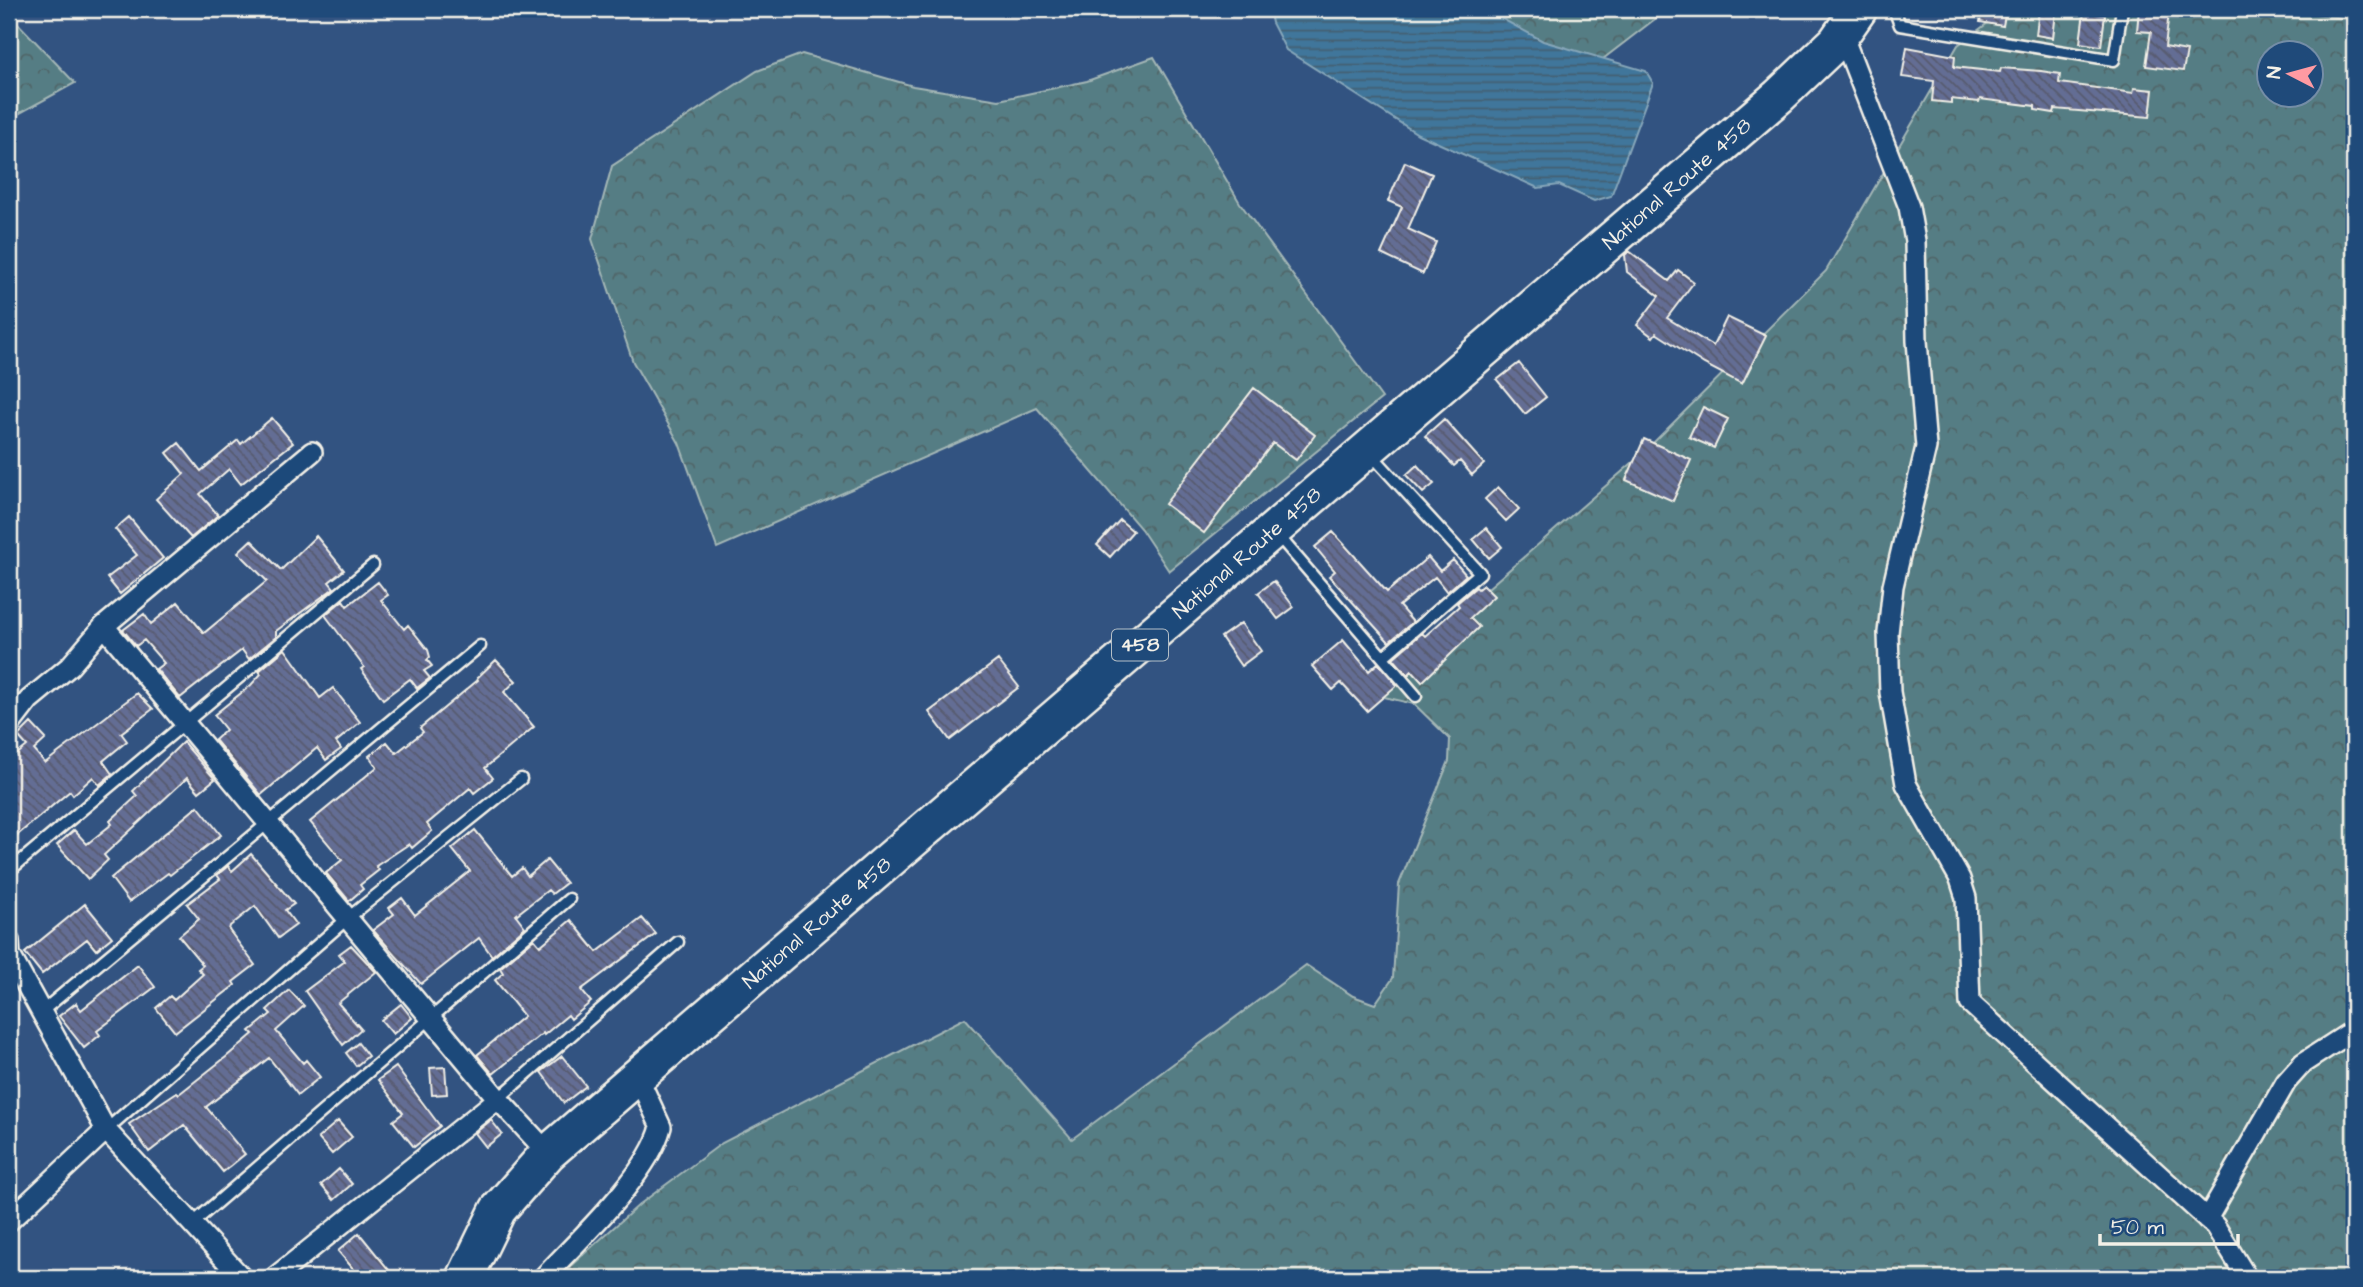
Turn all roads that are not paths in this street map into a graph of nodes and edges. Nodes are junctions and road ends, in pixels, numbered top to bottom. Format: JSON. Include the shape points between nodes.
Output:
{"nodes":[{"id":1,"x":1894,"y":9,"type":"edge"},
{"id":2,"x":2122,"y":9,"type":"edge"},
{"id":3,"x":1850,"y":21,"type":"edge"},
{"id":4,"x":1367,"y":450,"type":"junction"},
{"id":5,"x":312,"y":452,"type":"dead end"},
{"id":6,"x":1274,"y":530,"type":"junction"},
{"id":7,"x":373,"y":565,"type":"dead end"},
{"id":8,"x":104,"y":626,"type":"junction"},
{"id":9,"x":480,"y":646,"type":"dead end"},
{"id":10,"x":1383,"y":657,"type":"junction"},
{"id":11,"x":1416,"y":696,"type":"dead end"},
{"id":12,"x":186,"y":723,"type":"junction"},
{"id":13,"x":9,"y":726,"type":"edge"},
{"id":14,"x":522,"y":779,"type":"dead end"},
{"id":15,"x":268,"y":821,"type":"junction"},
{"id":16,"x":9,"y":871,"type":"edge"},
{"id":17,"x":569,"y":899,"type":"dead end"},
{"id":18,"x":348,"y":918,"type":"junction"},
{"id":19,"x":9,"y":941,"type":"edge"},
{"id":20,"x":678,"y":942,"type":"dead end"},
{"id":21,"x":40,"y":1013,"type":"junction"},
{"id":22,"x":432,"y":1020,"type":"junction"},
{"id":23,"x":2354,"y":1030,"type":"edge"},
{"id":24,"x":638,"y":1077,"type":"junction"},
{"id":25,"x":498,"y":1098,"type":"junction"},
{"id":26,"x":106,"y":1130,"type":"junction"},
{"id":27,"x":548,"y":1153,"type":"junction"},
{"id":28,"x":2207,"y":1219,"type":"junction"},
{"id":29,"x":9,"y":1221,"type":"edge"},
{"id":30,"x":192,"y":1224,"type":"junction"},
{"id":31,"x":242,"y":1278,"type":"edge"},
{"id":32,"x":274,"y":1278,"type":"edge"},
{"id":33,"x":465,"y":1278,"type":"edge"},
{"id":34,"x":543,"y":1278,"type":"edge"},
{"id":35,"x":2247,"y":1278,"type":"edge"}],
"edges":[{"from":1,"to":2,"type":"lane","via":[[1900,24],[2114,60]]},
{"from":3,"to":4,"type":"highway","name":"National Route 458","number":"458","via":[[1779,96]]},
{"from":3,"to":28,"type":"street","via":[[1909,207],[1915,241],[1926,447],[1893,586],[1888,633],[1890,692],[1906,784],[1960,879],[1966,898],[1970,1003]]},
{"from":4,"to":6,"type":"highway","name":"National Route 458","number":"458"},
{"from":4,"to":10,"type":"lane","via":[[1480,573]]},
{"from":5,"to":8,"type":"street"},
{"from":6,"to":10,"type":"lane"},
{"from":6,"to":24,"type":"highway","name":"National Route 458","number":"458"},
{"from":7,"to":12,"type":"lane"},
{"from":8,"to":12,"type":"street"},
{"from":8,"to":13,"type":"street"},
{"from":9,"to":15,"type":"lane"},
{"from":10,"to":11,"type":"lane"},
{"from":12,"to":15,"type":"street"},
{"from":12,"to":16,"type":"lane"},
{"from":14,"to":18,"type":"lane"},
{"from":15,"to":18,"type":"street"},
{"from":15,"to":21,"type":"lane"},
{"from":17,"to":22,"type":"lane"},
{"from":18,"to":22,"type":"street"},
{"from":18,"to":26,"type":"lane"},
{"from":19,"to":21,"type":"street","via":[[10,955]]},
{"from":20,"to":25,"type":"lane"},
{"from":21,"to":26,"type":"street"},
{"from":22,"to":25,"type":"street"},
{"from":22,"to":30,"type":"lane"},
{"from":23,"to":28,"type":"street","via":[[2303,1063],[2286,1083]]},
{"from":24,"to":27,"type":"highway","name":"National Route 458","number":"458"},
{"from":24,"to":34,"type":"street","via":[[661,1127],[656,1145],[637,1173]]},
{"from":25,"to":27,"type":"street"},
{"from":25,"to":32,"type":"street"},
{"from":26,"to":29,"type":"street"},
{"from":26,"to":30,"type":"street"},
{"from":27,"to":33,"type":"highway","name":"National Route 458","number":"458","via":[[498,1210]]},
{"from":28,"to":35,"type":"street","via":[[2216,1226]]},
{"from":30,"to":31,"type":"street"}]}
